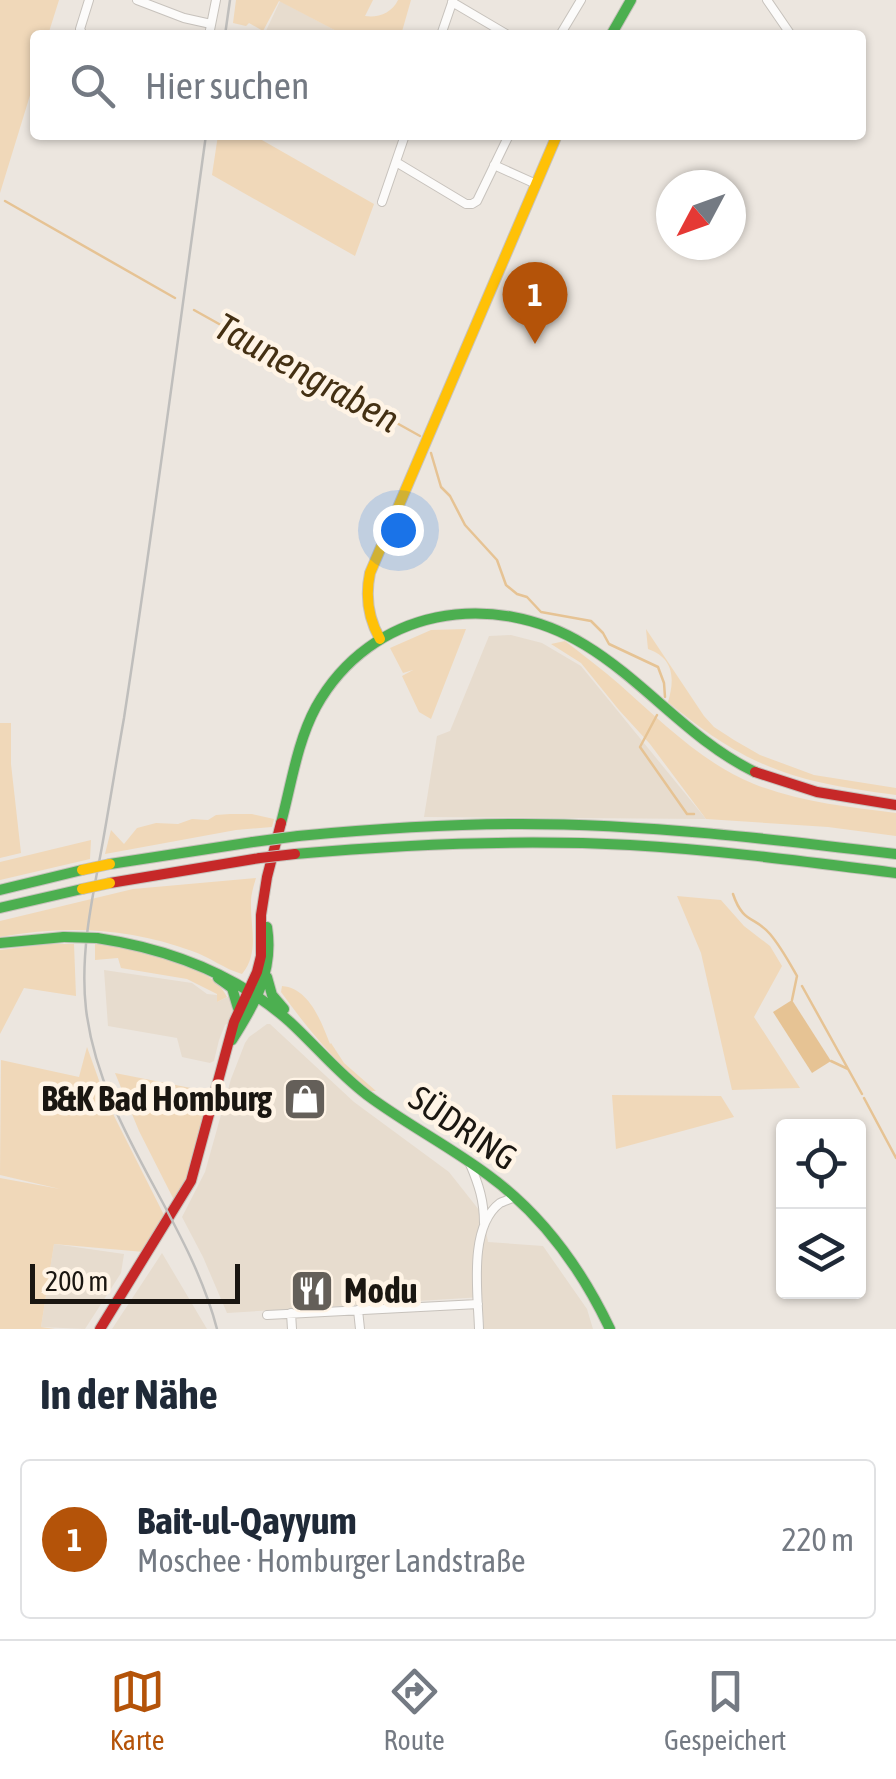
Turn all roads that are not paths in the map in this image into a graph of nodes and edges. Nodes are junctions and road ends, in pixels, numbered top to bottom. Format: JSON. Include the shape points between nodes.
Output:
{"nodes":[{"id":1,"x":90,"y":0,"type":"edge"},
{"id":2,"x":137,"y":0,"type":"edge"},
{"id":3,"x":216,"y":0,"type":"edge"},
{"id":4,"x":580,"y":0,"type":"edge"},
{"id":5,"x":631,"y":0,"type":"edge"},
{"id":6,"x":767,"y":0,"type":"edge"},
{"id":7,"x":452,"y":1,"type":"edge"},
{"id":8,"x":211,"y":24,"type":"junction"},
{"id":9,"x":81,"y":30,"type":"edge"},
{"id":10,"x":210,"y":30,"type":"edge"},
{"id":11,"x":443,"y":30,"type":"edge"},
{"id":12,"x":500,"y":30,"type":"edge"},
{"id":13,"x":563,"y":30,"type":"edge"},
{"id":14,"x":613,"y":30,"type":"edge"},
{"id":15,"x":788,"y":30,"type":"edge"},
{"id":16,"x":403,"y":140,"type":"edge"},
{"id":17,"x":506,"y":140,"type":"edge"},
{"id":18,"x":555,"y":140,"type":"edge"},
{"id":19,"x":396,"y":162,"type":"junction"},
{"id":20,"x":494,"y":165,"type":"junction"},
{"id":21,"x":536,"y":184,"type":"junction"},
{"id":22,"x":382,"y":202,"type":"dead end"},
{"id":23,"x":380,"y":639,"type":"junction"},
{"id":24,"x":896,"y":805,"type":"edge"},
{"id":25,"x":896,"y":854,"type":"edge"},
{"id":26,"x":896,"y":873,"type":"edge"},
{"id":27,"x":0,"y":890,"type":"edge"},
{"id":28,"x":262,"y":905,"type":"junction"},
{"id":29,"x":0,"y":908,"type":"edge"},
{"id":30,"x":0,"y":943,"type":"edge"},
{"id":31,"x":196,"y":962,"type":"junction"},
{"id":32,"x":267,"y":977,"type":"junction"},
{"id":33,"x":254,"y":993,"type":"junction"},
{"id":34,"x":238,"y":1009,"type":"junction"},
{"id":35,"x":228,"y":1045,"type":"junction"},
{"id":36,"x":317,"y":1048,"type":"junction"},
{"id":37,"x":469,"y":1162,"type":"junction"},
{"id":38,"x":515,"y":1197,"type":"junction"},
{"id":39,"x":484,"y":1228,"type":"junction"},
{"id":40,"x":478,"y":1304,"type":"junction"},
{"id":41,"x":358,"y":1310,"type":"junction"},
{"id":42,"x":291,"y":1313,"type":"junction"},
{"id":43,"x":266,"y":1315,"type":"dead end"},
{"id":44,"x":100,"y":1329,"type":"edge"},
{"id":45,"x":292,"y":1329,"type":"edge"},
{"id":46,"x":360,"y":1329,"type":"edge"},
{"id":47,"x":479,"y":1329,"type":"edge"},
{"id":48,"x":610,"y":1329,"type":"edge"}],
"edges":[{"from":1,"to":9,"type":"street"},
{"from":2,"to":8,"type":"street"},
{"from":3,"to":8,"type":"street"},
{"from":4,"to":13,"type":"street"},
{"from":5,"to":14,"type":"main road"},
{"from":6,"to":15,"type":"street"},
{"from":7,"to":11,"type":"street"},
{"from":7,"to":12,"type":"street"},
{"from":8,"to":10,"type":"street"},
{"from":16,"to":19,"type":"street"},
{"from":17,"to":20,"type":"street"},
{"from":18,"to":21,"type":"main road"},
{"from":19,"to":20,"type":"street","via":[[466,204],[477,201]]},
{"from":19,"to":22,"type":"street"},
{"from":20,"to":21,"type":"street"},
{"from":21,"to":23,"type":"main road","via":[[370,573],[368,609]]},
{"from":23,"to":24,"type":"main road","via":[[454,614],[540,621],[594,648],[689,732],[742,766],[807,791]]},
{"from":23,"to":28,"type":"main road","via":[[342,670],[314,708]]},
{"from":25,"to":27,"type":"main road","bridge":true,"via":[[592,825],[436,825],[253,842],[110,864]]},
{"from":26,"to":29,"type":"main road","bridge":true,"via":[[675,848],[454,843],[260,858]]},
{"from":28,"to":32,"type":"main road","via":[[270,948]]},
{"from":28,"to":33,"type":"main road"},
{"from":30,"to":31,"type":"main road","bridge":true,"via":[[97,938]]},
{"from":31,"to":33,"type":"main road","name":"SÜDRING"},
{"from":31,"to":34,"type":"main road","via":[[232,988]]},
{"from":32,"to":33,"type":"main road"},
{"from":32,"to":36,"type":"main road","via":[[272,995]]},
{"from":33,"to":34,"type":"main road"},
{"from":33,"to":35,"type":"main road"},
{"from":33,"to":36,"type":"main road","name":"SÜDRING"},
{"from":34,"to":35,"type":"main road"},
{"from":35,"to":44,"type":"main road","via":[[191,1181]]},
{"from":36,"to":37,"type":"main road","name":"SÜDRING","via":[[366,1094]]},
{"from":37,"to":38,"type":"main road","name":"SÜDRING"},
{"from":37,"to":39,"type":"street","via":[[480,1187]]},
{"from":38,"to":39,"type":"street","via":[[500,1202]]},
{"from":38,"to":48,"type":"main road","name":"SÜDRING","via":[[580,1270]]},
{"from":39,"to":40,"type":"street","via":[[476,1251]]},
{"from":40,"to":41,"type":"street"},
{"from":40,"to":47,"type":"street"},
{"from":41,"to":42,"type":"street"},
{"from":41,"to":46,"type":"street"},
{"from":42,"to":43,"type":"street"},
{"from":42,"to":45,"type":"street"}]}
